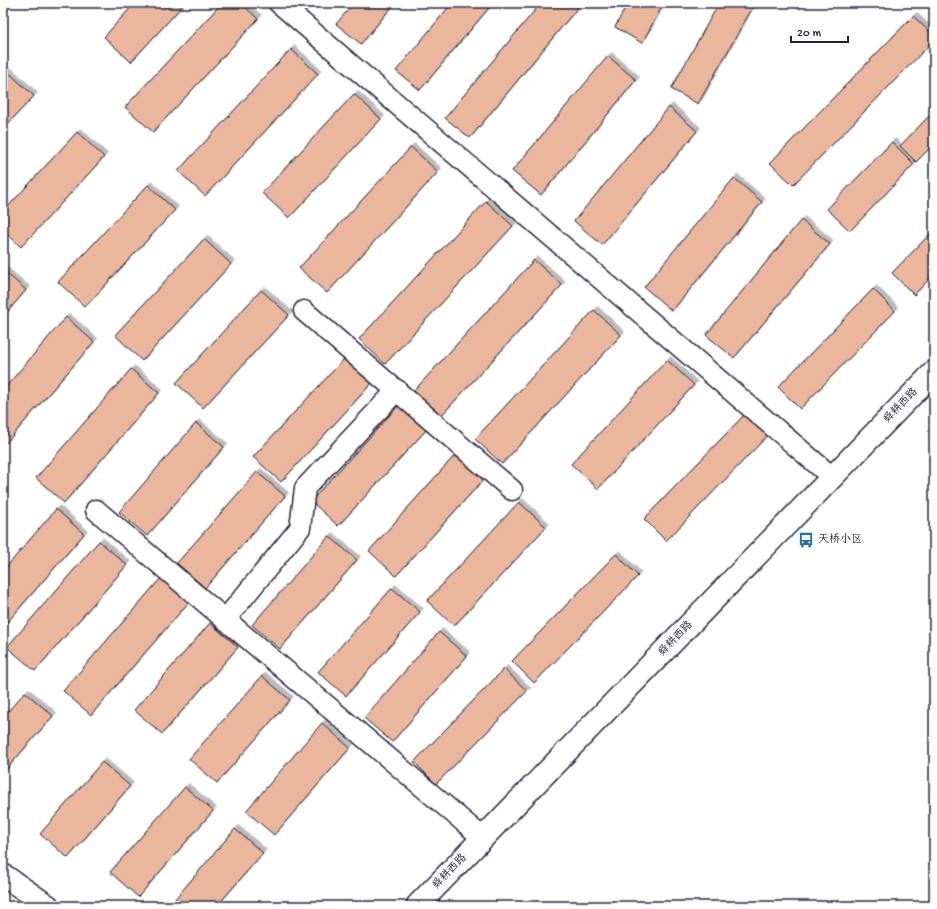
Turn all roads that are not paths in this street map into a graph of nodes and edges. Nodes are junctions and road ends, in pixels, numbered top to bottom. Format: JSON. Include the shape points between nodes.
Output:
{"nodes":[{"id":1,"x":278,"y":3,"type":"edge"},
{"id":2,"x":304,"y":311,"type":"dead end"},
{"id":3,"x":934,"y":372,"type":"edge"},
{"id":4,"x":397,"y":390,"type":"junction"},
{"id":5,"x":832,"y":477,"type":"junction"},
{"id":6,"x":512,"y":490,"type":"dead end"},
{"id":7,"x":96,"y":510,"type":"dead end"},
{"id":8,"x":225,"y":620,"type":"junction"},
{"id":9,"x":483,"y":838,"type":"junction"},
{"id":10,"x":3,"y":875,"type":"edge"},
{"id":11,"x":48,"y":906,"type":"edge"},
{"id":12,"x":417,"y":906,"type":"edge"}],
"edges":[{"from":1,"to":5,"type":"street"},
{"from":2,"to":4,"type":"street"},
{"from":3,"to":5,"type":"main road","name":"舜耕西路"},
{"from":4,"to":6,"type":"street"},
{"from":4,"to":8,"type":"street","via":[[305,488],[300,528]]},
{"from":5,"to":9,"type":"main road","name":"舜耕西路"},
{"from":7,"to":8,"type":"street"},
{"from":8,"to":9,"type":"street"},
{"from":9,"to":12,"type":"main road","name":"舜耕西路"},
{"from":10,"to":11,"type":"main road"}]}
